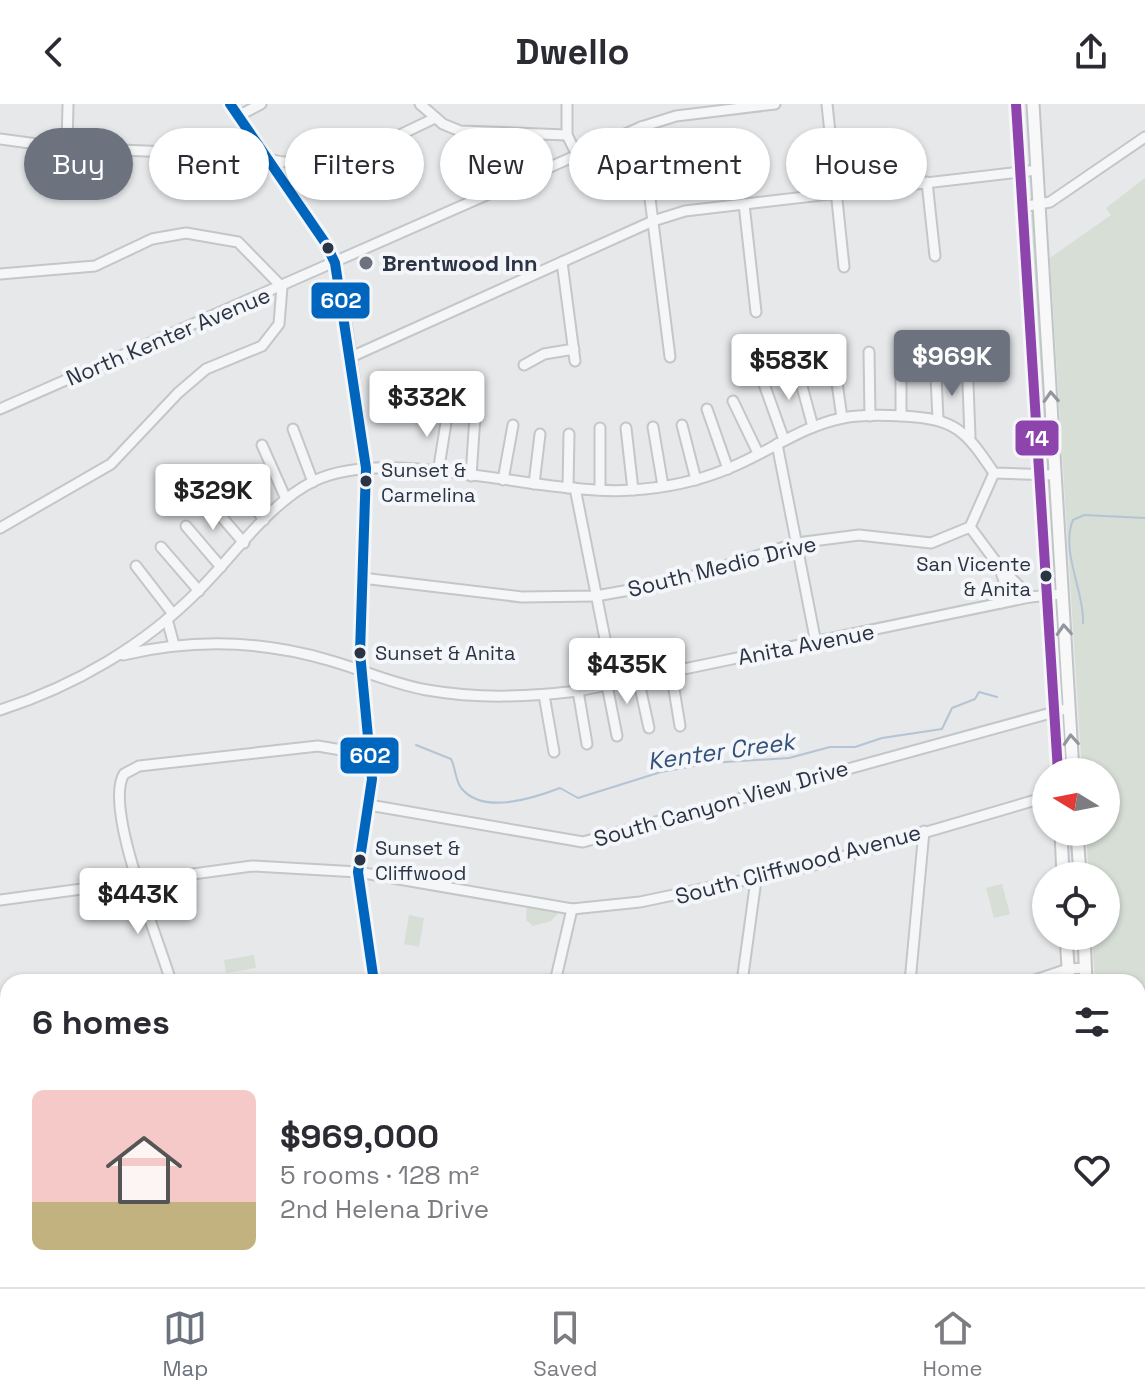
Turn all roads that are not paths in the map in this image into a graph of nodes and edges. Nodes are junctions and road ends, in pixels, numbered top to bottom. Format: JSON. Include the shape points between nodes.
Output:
{"nodes":[{"id":1,"x":68,"y":104,"type":"edge"},
{"id":2,"x":230,"y":104,"type":"edge"},
{"id":3,"x":261,"y":104,"type":"edge"},
{"id":4,"x":567,"y":104,"type":"edge"},
{"id":5,"x":775,"y":104,"type":"edge"},
{"id":6,"x":827,"y":104,"type":"edge"},
{"id":7,"x":1016,"y":104,"type":"edge"},
{"id":8,"x":1033,"y":104,"type":"edge"},
{"id":9,"x":422,"y":105,"type":"edge"},
{"id":10,"x":238,"y":116,"type":"junction"},
{"id":11,"x":435,"y":118,"type":"junction"},
{"id":12,"x":641,"y":127,"type":"joint"},
{"id":13,"x":67,"y":128,"type":"edge"},
{"id":14,"x":246,"y":128,"type":"edge"},
{"id":15,"x":830,"y":128,"type":"edge"},
{"id":16,"x":567,"y":135,"type":"junction"},
{"id":17,"x":1145,"y":137,"type":"edge"},
{"id":18,"x":0,"y":139,"type":"edge"},
{"id":19,"x":569,"y":139,"type":"edge"},
{"id":20,"x":24,"y":142,"type":"edge"},
{"id":21,"x":569,"y":156,"type":"edge"},
{"id":22,"x":269,"y":160,"type":"edge"},
{"id":23,"x":269,"y":163,"type":"edge"},
{"id":24,"x":1037,"y":170,"type":"junction"},
{"id":25,"x":1020,"y":172,"type":"junction"},
{"id":26,"x":927,"y":182,"type":"joint"},
{"id":27,"x":786,"y":199,"type":"edge"},
{"id":28,"x":838,"y":200,"type":"edge"},
{"id":29,"x":744,"y":204,"type":"junction"},
{"id":30,"x":1039,"y":205,"type":"junction"},
{"id":31,"x":1022,"y":207,"type":"junction"},
{"id":32,"x":653,"y":221,"type":"junction"},
{"id":33,"x":935,"y":256,"type":"dead end"},
{"id":34,"x":562,"y":262,"type":"junction"},
{"id":35,"x":335,"y":263,"type":"junction"},
{"id":36,"x":844,"y":267,"type":"dead end"},
{"id":37,"x":0,"y":274,"type":"edge"},
{"id":38,"x":282,"y":287,"type":"junction"},
{"id":39,"x":756,"y":312,"type":"dead end"},
{"id":40,"x":574,"y":349,"type":"junction"},
{"id":41,"x":869,"y":352,"type":"dead end"},
{"id":42,"x":901,"y":352,"type":"dead end"},
{"id":43,"x":833,"y":355,"type":"dead end"},
{"id":44,"x":935,"y":356,"type":"dead end"},
{"id":45,"x":351,"y":357,"type":"junction"},
{"id":46,"x":670,"y":357,"type":"dead end"},
{"id":47,"x":967,"y":358,"type":"dead end"},
{"id":48,"x":575,"y":361,"type":"dead end"},
{"id":49,"x":524,"y":365,"type":"dead end"},
{"id":50,"x":797,"y":368,"type":"dead end"},
{"id":51,"x":764,"y":384,"type":"dead end"},
{"id":52,"x":733,"y":401,"type":"dead end"},
{"id":53,"x":0,"y":409,"type":"edge"},
{"id":54,"x":707,"y":409,"type":"dead end"},
{"id":55,"x":448,"y":410,"type":"dead end"},
{"id":56,"x":475,"y":416,"type":"dead end"},
{"id":57,"x":870,"y":416,"type":"junction"},
{"id":58,"x":901,"y":416,"type":"junction"},
{"id":59,"x":842,"y":418,"type":"junction"},
{"id":60,"x":938,"y":419,"type":"junction"},
{"id":61,"x":513,"y":425,"type":"dead end"},
{"id":62,"x":682,"y":425,"type":"dead end"},
{"id":63,"x":653,"y":427,"type":"dead end"},
{"id":64,"x":813,"y":427,"type":"junction"},
{"id":65,"x":600,"y":428,"type":"dead end"},
{"id":66,"x":626,"y":428,"type":"dead end"},
{"id":67,"x":293,"y":429,"type":"dead end"},
{"id":68,"x":540,"y":434,"type":"dead end"},
{"id":69,"x":569,"y":434,"type":"dead end"},
{"id":70,"x":970,"y":437,"type":"junction"},
{"id":71,"x":780,"y":442,"type":"junction"},
{"id":72,"x":262,"y":445,"type":"dead end"},
{"id":73,"x":758,"y":453,"type":"junction"},
{"id":74,"x":366,"y":468,"type":"junction"},
{"id":75,"x":728,"y":469,"type":"junction"},
{"id":76,"x":438,"y":473,"type":"junction"},
{"id":77,"x":994,"y":473,"type":"junction"},
{"id":78,"x":231,"y":475,"type":"dead end"},
{"id":79,"x":1038,"y":475,"type":"junction"},
{"id":80,"x":1055,"y":475,"type":"junction"},
{"id":81,"x":471,"y":476,"type":"junction"},
{"id":82,"x":503,"y":480,"type":"junction"},
{"id":83,"x":696,"y":480,"type":"junction"},
{"id":84,"x":313,"y":482,"type":"junction"},
{"id":85,"x":534,"y":484,"type":"junction"},
{"id":86,"x":663,"y":486,"type":"junction"},
{"id":87,"x":572,"y":488,"type":"junction"},
{"id":88,"x":600,"y":490,"type":"junction"},
{"id":89,"x":633,"y":490,"type":"junction"},
{"id":90,"x":286,"y":499,"type":"junction"},
{"id":91,"x":207,"y":500,"type":"dead end"},
{"id":92,"x":264,"y":520,"type":"junction"},
{"id":93,"x":186,"y":526,"type":"dead end"},
{"id":94,"x":970,"y":527,"type":"junction"},
{"id":95,"x":0,"y":528,"type":"edge"},
{"id":96,"x":244,"y":543,"type":"junction"},
{"id":97,"x":797,"y":543,"type":"junction"},
{"id":98,"x":161,"y":547,"type":"dead end"},
{"id":99,"x":136,"y":566,"type":"dead end"},
{"id":100,"x":999,"y":566,"type":"junction"},
{"id":101,"x":221,"y":567,"type":"junction"},
{"id":102,"x":362,"y":578,"type":"junction"},
{"id":103,"x":199,"y":591,"type":"junction"},
{"id":104,"x":1062,"y":594,"type":"junction"},
{"id":105,"x":1047,"y":595,"type":"junction"},
{"id":106,"x":596,"y":596,"type":"junction"},
{"id":107,"x":1030,"y":597,"type":"junction"},
{"id":108,"x":1001,"y":603,"type":"junction"},
{"id":109,"x":170,"y":616,"type":"junction"},
{"id":110,"x":816,"y":643,"type":"junction"},
{"id":111,"x":174,"y":645,"type":"junction"},
{"id":112,"x":118,"y":657,"type":"junction"},
{"id":113,"x":362,"y":671,"type":"junction"},
{"id":114,"x":671,"y":671,"type":"junction"},
{"id":115,"x":638,"y":678,"type":"junction"},
{"id":116,"x":611,"y":684,"type":"junction"},
{"id":117,"x":578,"y":691,"type":"junction"},
{"id":118,"x":544,"y":695,"type":"junction"},
{"id":119,"x":1069,"y":708,"type":"junction"},
{"id":120,"x":0,"y":710,"type":"edge"},
{"id":121,"x":1054,"y":710,"type":"junction"},
{"id":122,"x":680,"y":726,"type":"dead end"},
{"id":123,"x":649,"y":728,"type":"dead end"},
{"id":124,"x":617,"y":736,"type":"dead end"},
{"id":125,"x":587,"y":744,"type":"dead end"},
{"id":126,"x":554,"y":752,"type":"dead end"},
{"id":127,"x":371,"y":755,"type":"junction"},
{"id":128,"x":1057,"y":758,"type":"edge"},
{"id":129,"x":1072,"y":758,"type":"edge"},
{"id":130,"x":1032,"y":801,"type":"edge"},
{"id":131,"x":369,"y":805,"type":"junction"},
{"id":132,"x":924,"y":831,"type":"junction"},
{"id":133,"x":358,"y":872,"type":"junction"},
{"id":134,"x":756,"y":880,"type":"junction"},
{"id":135,"x":136,"y":882,"type":"junction"},
{"id":136,"x":0,"y":900,"type":"edge"},
{"id":137,"x":572,"y":909,"type":"junction"},
{"id":138,"x":1067,"y":950,"type":"edge"},
{"id":139,"x":1085,"y":950,"type":"edge"},
{"id":140,"x":1086,"y":968,"type":"junction"},
{"id":141,"x":168,"y":974,"type":"edge"},
{"id":142,"x":373,"y":974,"type":"edge"},
{"id":143,"x":557,"y":974,"type":"edge"},
{"id":144,"x":743,"y":974,"type":"edge"},
{"id":145,"x":911,"y":974,"type":"edge"},
{"id":146,"x":1068,"y":974,"type":"edge"},
{"id":147,"x":1072,"y":974,"type":"edge"},
{"id":148,"x":1086,"y":974,"type":"edge"}],
"edges":[{"from":1,"to":13,"type":"street"},
{"from":2,"to":10,"type":"main road"},
{"from":3,"to":10,"type":"street"},
{"from":4,"to":16,"type":"street"},
{"from":5,"to":12,"type":"street","name":"North Kenter Avenue","via":[[676,116]]},
{"from":6,"to":15,"type":"street"},
{"from":7,"to":25,"type":"main road"},
{"from":8,"to":24,"type":"main road"},
{"from":9,"to":11,"type":"street"},
{"from":10,"to":14,"type":"main road"},
{"from":11,"to":16,"type":"street","via":[[467,132]]},
{"from":11,"to":22,"type":"street","via":[[347,158]]},
{"from":12,"to":32,"type":"street"},
{"from":16,"to":19,"type":"street"},
{"from":17,"to":30,"type":"street"},
{"from":18,"to":20,"type":"street"},
{"from":21,"to":35,"type":"street","name":"North Kenter Avenue"},
{"from":23,"to":35,"type":"main road","via":[[321,234]]},
{"from":24,"to":25,"type":"street"},
{"from":24,"to":30,"type":"main road"},
{"from":25,"to":26,"type":"street"},
{"from":25,"to":31,"type":"main road"},
{"from":26,"to":33,"type":"street"},
{"from":27,"to":29,"type":"street"},
{"from":28,"to":36,"type":"street"},
{"from":29,"to":32,"type":"street"},
{"from":29,"to":39,"type":"street"},
{"from":30,"to":31,"type":"street"},
{"from":80,"to":30,"type":"main road","one_way":true},
{"from":31,"to":79,"type":"main road"},
{"from":32,"to":34,"type":"street"},
{"from":32,"to":46,"type":"street"},
{"from":34,"to":40,"type":"street"},
{"from":34,"to":45,"type":"street"},
{"from":35,"to":38,"type":"street","name":"North Kenter Avenue"},
{"from":35,"to":45,"type":"main road"},
{"from":37,"to":38,"type":"street","via":[[95,266],[152,239],[186,233],[238,242]]},
{"from":38,"to":53,"type":"street","name":"North Kenter Avenue"},
{"from":38,"to":95,"type":"street","via":[[279,324],[262,346],[206,369],[111,464]]},
{"from":40,"to":48,"type":"street"},
{"from":40,"to":49,"type":"street","via":[[544,354]]},
{"from":41,"to":57,"type":"street"},
{"from":42,"to":58,"type":"street"},
{"from":43,"to":59,"type":"street"},
{"from":44,"to":60,"type":"street"},
{"from":45,"to":74,"type":"main road"},
{"from":47,"to":70,"type":"street"},
{"from":50,"to":64,"type":"street"},
{"from":51,"to":71,"type":"street"},
{"from":52,"to":73,"type":"street"},
{"from":54,"to":75,"type":"street"},
{"from":55,"to":76,"type":"street"},
{"from":56,"to":81,"type":"street"},
{"from":57,"to":58,"type":"street"},
{"from":57,"to":59,"type":"street"},
{"from":58,"to":60,"type":"street"},
{"from":59,"to":64,"type":"street"},
{"from":60,"to":70,"type":"street"},
{"from":61,"to":82,"type":"street"},
{"from":62,"to":83,"type":"street"},
{"from":63,"to":86,"type":"street"},
{"from":64,"to":71,"type":"street"},
{"from":65,"to":88,"type":"street"},
{"from":66,"to":89,"type":"street"},
{"from":67,"to":84,"type":"street"},
{"from":68,"to":85,"type":"street"},
{"from":69,"to":87,"type":"street"},
{"from":70,"to":77,"type":"street"},
{"from":71,"to":73,"type":"street"},
{"from":71,"to":97,"type":"street"},
{"from":72,"to":90,"type":"street"},
{"from":73,"to":75,"type":"street"},
{"from":74,"to":76,"type":"street"},
{"from":74,"to":84,"type":"street"},
{"from":74,"to":102,"type":"main road"},
{"from":75,"to":83,"type":"street"},
{"from":76,"to":81,"type":"street"},
{"from":77,"to":79,"type":"street"},
{"from":77,"to":94,"type":"street"},
{"from":78,"to":92,"type":"street"},
{"from":79,"to":80,"type":"street"},
{"from":79,"to":105,"type":"main road"},
{"from":80,"to":104,"type":"main road"},
{"from":81,"to":82,"type":"street"},
{"from":82,"to":85,"type":"street"},
{"from":83,"to":86,"type":"street"},
{"from":84,"to":90,"type":"street"},
{"from":85,"to":87,"type":"street"},
{"from":86,"to":89,"type":"street"},
{"from":87,"to":88,"type":"street"},
{"from":87,"to":106,"type":"street"},
{"from":88,"to":89,"type":"street"},
{"from":90,"to":92,"type":"street"},
{"from":91,"to":96,"type":"street"},
{"from":92,"to":96,"type":"street"},
{"from":93,"to":101,"type":"street"},
{"from":94,"to":97,"type":"street","name":"South Medio Drive","via":[[931,543],[859,535]]},
{"from":94,"to":100,"type":"street"},
{"from":96,"to":101,"type":"street"},
{"from":97,"to":106,"type":"street","name":"South Medio Drive","via":[[674,582]]},
{"from":97,"to":110,"type":"street"},
{"from":98,"to":103,"type":"street"},
{"from":99,"to":109,"type":"street"},
{"from":100,"to":107,"type":"street"},
{"from":100,"to":108,"type":"street","via":[[1006,587]]},
{"from":101,"to":103,"type":"street"},
{"from":102,"to":106,"type":"street","name":"South Medio Drive","via":[[522,597]]},
{"from":102,"to":113,"type":"main road"},
{"from":103,"to":109,"type":"street"},
{"from":104,"to":105,"type":"street","name":"Anita Avenue"},
{"from":119,"to":104,"type":"main road","one_way":true},
{"from":105,"to":107,"type":"street","name":"Anita Avenue"},
{"from":105,"to":121,"type":"main road"},
{"from":106,"to":116,"type":"street"},
{"from":107,"to":108,"type":"street","name":"Anita Avenue"},
{"from":108,"to":110,"type":"street","name":"Anita Avenue"},
{"from":109,"to":111,"type":"street"},
{"from":109,"to":112,"type":"street"},
{"from":110,"to":114,"type":"street","name":"Anita Avenue"},
{"from":111,"to":112,"type":"street","name":"Anita Avenue"},
{"from":111,"to":113,"type":"street","name":"Anita Avenue","via":[[276,648]]},
{"from":112,"to":120,"type":"street"},
{"from":113,"to":118,"type":"street","name":"Anita Avenue","via":[[439,692]]},
{"from":113,"to":127,"type":"main road"},
{"from":114,"to":115,"type":"street","name":"Anita Avenue"},
{"from":114,"to":122,"type":"street"},
{"from":115,"to":116,"type":"street","name":"Anita Avenue"},
{"from":115,"to":123,"type":"street"},
{"from":116,"to":117,"type":"street","name":"Anita Avenue"},
{"from":116,"to":124,"type":"street"},
{"from":117,"to":118,"type":"street","name":"Anita Avenue"},
{"from":117,"to":125,"type":"street"},
{"from":118,"to":126,"type":"street"},
{"from":119,"to":121,"type":"street","name":"South Canyon View Drive"},
{"from":129,"to":119,"type":"main road","one_way":true},
{"from":121,"to":128,"type":"main road"},
{"from":121,"to":131,"type":"street","name":"South Canyon View Drive","via":[[583,842]]},
{"from":127,"to":131,"type":"main road"},
{"from":127,"to":135,"type":"street","via":[[318,746],[130,769],[119,787]]},
{"from":130,"to":132,"type":"street","name":"South Cliffwood Avenue"},
{"from":131,"to":133,"type":"main road"},
{"from":132,"to":134,"type":"street","name":"South Cliffwood Avenue"},
{"from":132,"to":145,"type":"street"},
{"from":133,"to":135,"type":"street","name":"South Cliffwood Avenue","via":[[252,866]]},
{"from":133,"to":137,"type":"street","name":"South Cliffwood Avenue"},
{"from":133,"to":142,"type":"main road"},
{"from":134,"to":137,"type":"street","name":"South Cliffwood Avenue","via":[[662,900]]},
{"from":134,"to":144,"type":"street"},
{"from":135,"to":136,"type":"street","name":"South Cliffwood Avenue"},
{"from":135,"to":141,"type":"street"},
{"from":137,"to":143,"type":"street"},
{"from":138,"to":146,"type":"main road"},
{"from":139,"to":140,"type":"main road"},
{"from":140,"to":147,"type":"street"},
{"from":140,"to":148,"type":"main road"}]}
